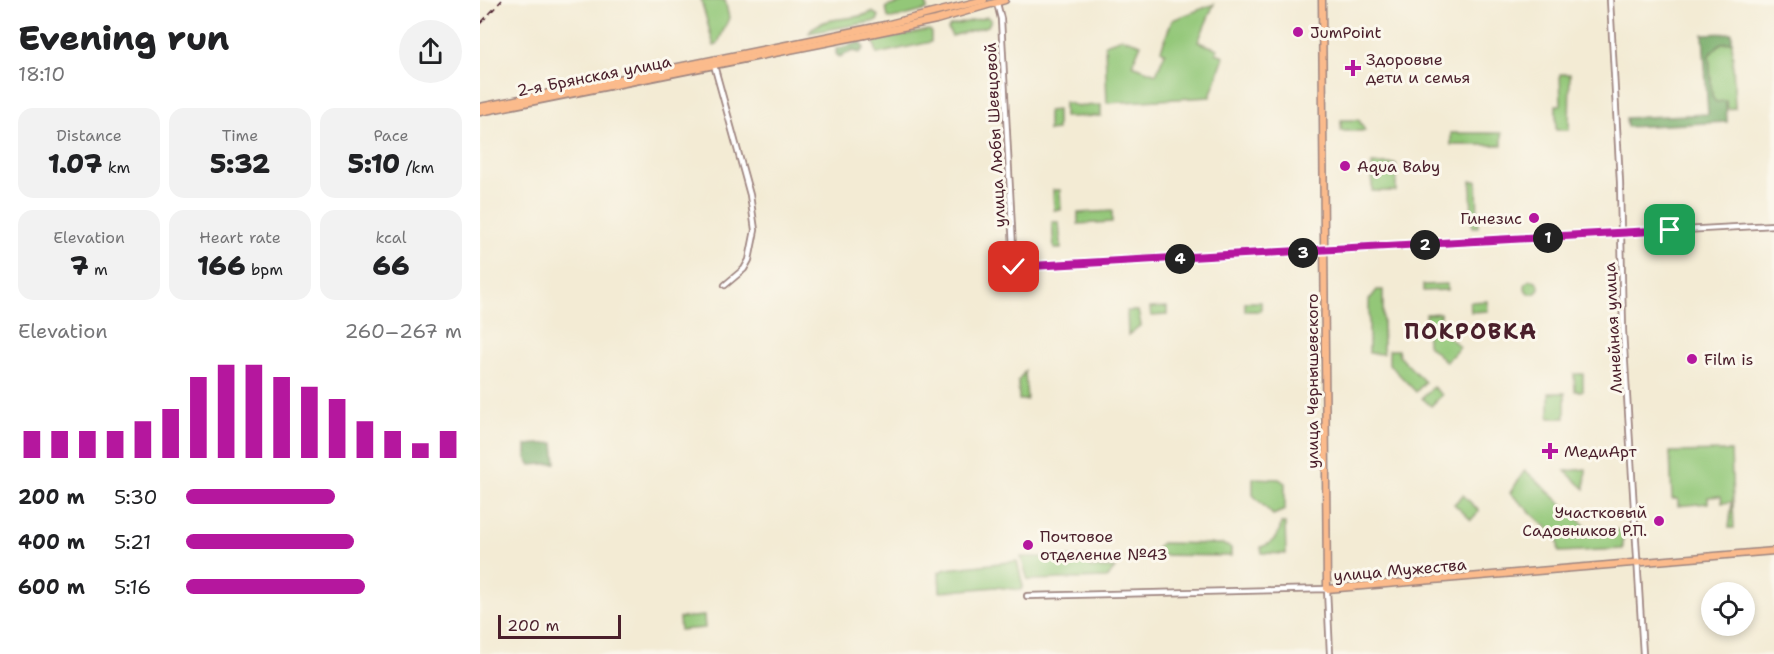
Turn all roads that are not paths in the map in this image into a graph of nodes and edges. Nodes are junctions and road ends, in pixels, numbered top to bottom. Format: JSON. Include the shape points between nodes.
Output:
{"nodes":[{"id":1,"x":984,"y":0,"type":"edge"},
{"id":2,"x":1005,"y":0,"type":"edge"},
{"id":3,"x":1322,"y":0,"type":"edge"},
{"id":4,"x":1610,"y":0,"type":"edge"},
{"id":5,"x":997,"y":3,"type":"junction"},
{"id":6,"x":713,"y":62,"type":"junction"},
{"id":7,"x":480,"y":107,"type":"edge"},
{"id":8,"x":480,"y":112,"type":"edge"},
{"id":9,"x":1774,"y":225,"type":"edge"},
{"id":10,"x":1621,"y":232,"type":"junction"},
{"id":11,"x":1324,"y":252,"type":"junction"},
{"id":12,"x":725,"y":285,"type":"dead end"},
{"id":13,"x":1774,"y":551,"type":"edge"},
{"id":14,"x":1637,"y":563,"type":"junction"},
{"id":15,"x":1327,"y":589,"type":"junction"},
{"id":16,"x":1027,"y":596,"type":"dead end"},
{"id":17,"x":1330,"y":654,"type":"edge"},
{"id":18,"x":1643,"y":654,"type":"edge"}],
"edges":[{"from":1,"to":6,"type":"main road"},
{"from":2,"to":5,"type":"main road"},
{"from":3,"to":11,"type":"main road","name":"улица Чернышевского"},
{"from":4,"to":10,"type":"street","name":"Линейная улица"},
{"from":5,"to":6,"type":"main road","via":[[916,24]]},
{"from":5,"to":11,"type":"street","name":"улица Любы Шевцовой","via":[[1014,267]]},
{"from":6,"to":7,"type":"main road","name":"2-я Брянская улица"},
{"from":6,"to":8,"type":"main road","name":"2-я Брянская улица"},
{"from":6,"to":12,"type":"street","via":[[750,195],[755,230],[749,260]]},
{"from":9,"to":10,"type":"street"},
{"from":10,"to":11,"type":"street"},
{"from":10,"to":14,"type":"street","name":"Линейная улица"},
{"from":11,"to":15,"type":"main road","name":"улица Чернышевского"},
{"from":13,"to":14,"type":"main road","name":"улица Мужества"},
{"from":14,"to":15,"type":"main road","name":"улица Мужества"},
{"from":14,"to":18,"type":"street","name":"Линейная улица"},
{"from":15,"to":16,"type":"street","name":"улица Мужества"},
{"from":15,"to":17,"type":"street","name":"улица Чернышевского"}]}
